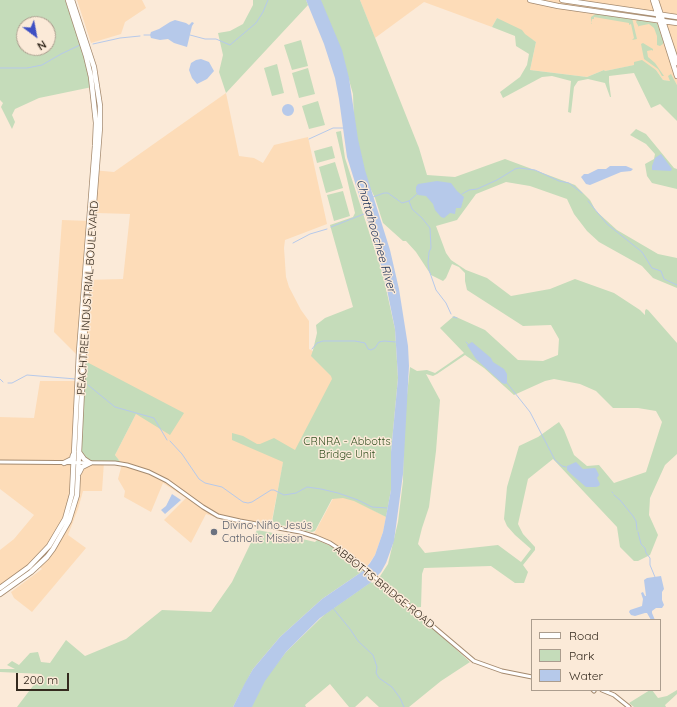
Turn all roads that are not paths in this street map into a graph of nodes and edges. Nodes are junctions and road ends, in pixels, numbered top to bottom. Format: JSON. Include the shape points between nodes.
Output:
{"nodes":[{"id":1,"x":68,"y":0,"type":"edge"},
{"id":2,"x":72,"y":0,"type":"edge"},
{"id":3,"x":530,"y":0,"type":"edge"},
{"id":4,"x":562,"y":0,"type":"edge"},
{"id":5,"x":652,"y":0,"type":"edge"},
{"id":6,"x":656,"y":0,"type":"edge"},
{"id":7,"x":642,"y":12,"type":"junction"},
{"id":8,"x":659,"y":15,"type":"junction"},
{"id":9,"x":677,"y":17,"type":"edge"},
{"id":10,"x":661,"y":21,"type":"junction"},
{"id":11,"x":676,"y":23,"type":"edge"},
{"id":12,"x":668,"y":36,"type":"junction"},
{"id":13,"x":677,"y":62,"type":"edge"},
{"id":14,"x":677,"y":76,"type":"edge"},
{"id":15,"x":77,"y":449,"type":"junction"},
{"id":16,"x":0,"y":462,"type":"edge"},
{"id":17,"x":64,"y":463,"type":"junction"},
{"id":18,"x":76,"y":463,"type":"junction"},
{"id":19,"x":90,"y":463,"type":"junction"},
{"id":20,"x":76,"y":475,"type":"junction"},
{"id":21,"x":0,"y":588,"type":"edge"},
{"id":22,"x":0,"y":594,"type":"edge"},
{"id":23,"x":531,"y":677,"type":"edge"},
{"id":24,"x":604,"y":691,"type":"edge"},
{"id":25,"x":630,"y":707,"type":"edge"}],
"edges":[{"from":1,"to":15,"type":"highway","name":"PEACHTREE INDUSTRIAL BOULEVARD","via":[[91,77],[96,123],[79,352]]},
{"from":2,"to":15,"type":"highway","name":"PEACHTREE INDUSTRIAL BOULEVARD","via":[[94,67],[100,106],[100,137]]},
{"from":3,"to":10,"type":"highway"},
{"from":4,"to":7,"type":"highway"},
{"from":5,"to":7,"type":"highway","via":[[651,7]]},
{"from":5,"to":8,"type":"highway"},
{"from":6,"to":8,"type":"highway"},
{"from":7,"to":8,"type":"highway"},
{"from":8,"to":9,"type":"highway"},
{"from":8,"to":10,"type":"highway"},
{"from":10,"to":11,"type":"highway"},
{"from":10,"to":12,"type":"highway"},
{"from":10,"to":14,"type":"highway"},
{"from":11,"to":12,"type":"highway","via":[[669,27]]},
{"from":12,"to":13,"type":"highway"},
{"from":15,"to":17,"type":"highway","via":[[72,459]]},
{"from":15,"to":18,"type":"highway","name":"PEACHTREE INDUSTRIAL BOULEVARD"},
{"from":15,"to":19,"type":"highway"},
{"from":16,"to":17,"type":"main road","name":"ABBOTTS BRIDGE ROAD"},
{"from":17,"to":18,"type":"main road","name":"ABBOTTS BRIDGE ROAD"},
{"from":17,"to":20,"type":"highway","via":[[72,468]]},
{"from":18,"to":19,"type":"main road","name":"ABBOTTS BRIDGE ROAD"},
{"from":18,"to":20,"type":"highway","name":"PEACHTREE INDUSTRIAL BOULEVARD"},
{"from":19,"to":20,"type":"highway","via":[[82,467]]},
{"from":19,"to":23,"type":"main road","name":"ABBOTTS BRIDGE ROAD","via":[[127,465],[149,472],[167,481],[218,516],[316,537],[340,549],[474,661],[502,671]]},
{"from":20,"to":21,"type":"highway","name":"PEACHTREE INDUSTRIAL BOULEVARD","via":[[69,508],[51,543],[29,567]]},
{"from":20,"to":22,"type":"highway","name":"PEACHTREE INDUSTRIAL BOULEVARD","via":[[77,495],[73,513],[57,544],[37,567]]},
{"from":24,"to":25,"type":"main road"}]}
